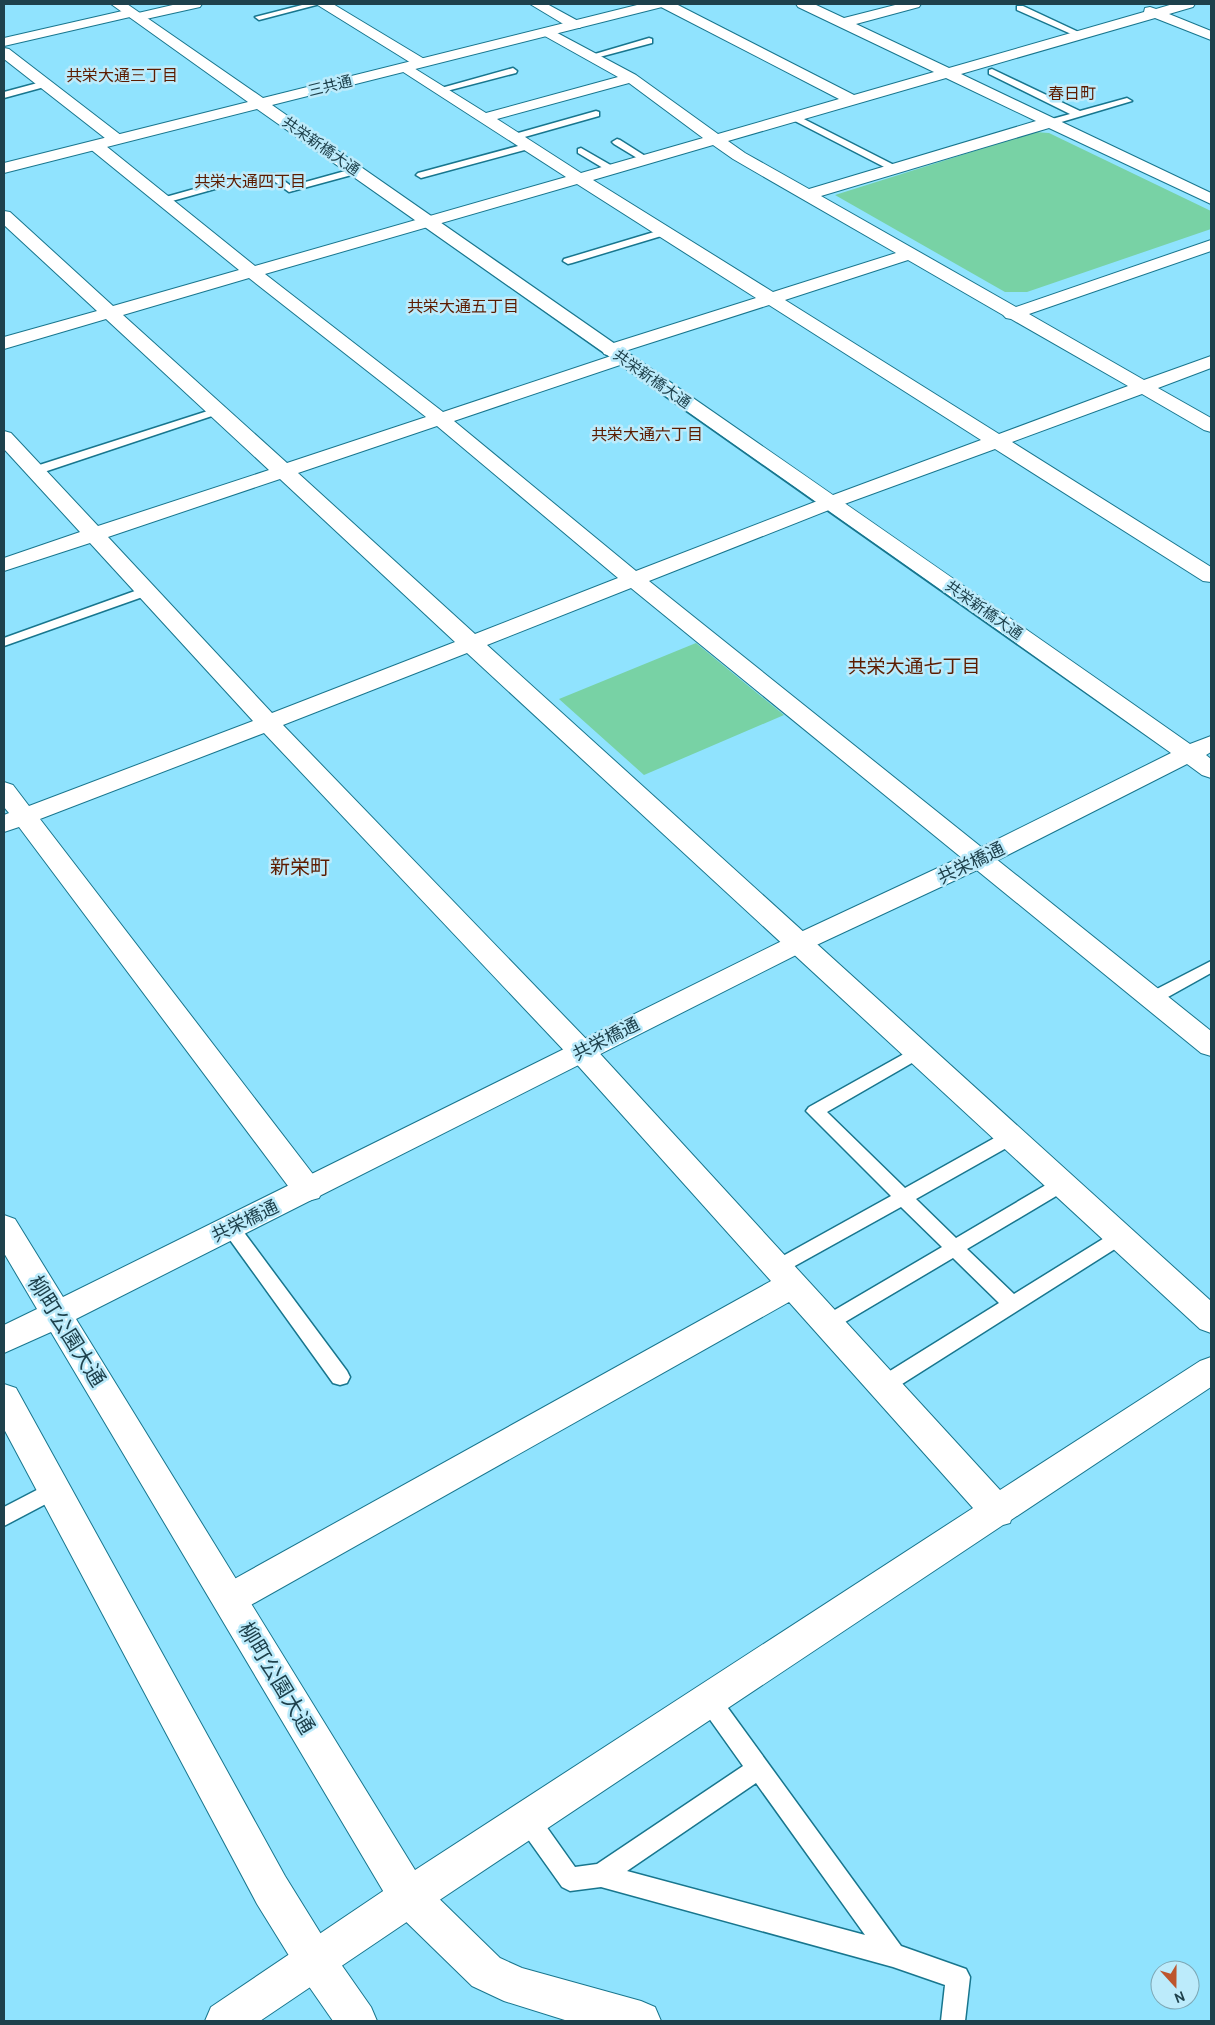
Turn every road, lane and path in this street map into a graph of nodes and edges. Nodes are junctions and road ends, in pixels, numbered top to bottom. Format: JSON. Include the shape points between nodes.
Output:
{"nodes":[{"id":1,"x":195,"y":4,"type":"edge"},
{"id":2,"x":316,"y":4,"type":"edge"},
{"id":3,"x":323,"y":4,"type":"edge"},
{"id":4,"x":537,"y":4,"type":"edge"},
{"id":5,"x":657,"y":4,"type":"edge"},
{"id":6,"x":666,"y":4,"type":"edge"},
{"id":7,"x":803,"y":4,"type":"edge"},
{"id":8,"x":914,"y":4,"type":"edge"},
{"id":9,"x":1134,"y":4,"type":"edge"},
{"id":10,"x":1188,"y":4,"type":"edge"},
{"id":11,"x":1020,"y":8,"type":"dead end"},
{"id":12,"x":128,"y":12,"type":"edge"},
{"id":13,"x":1156,"y":13,"type":"junction"},
{"id":14,"x":259,"y":17,"type":"dead end"},
{"id":15,"x":842,"y":23,"type":"junction"},
{"id":16,"x":575,"y":25,"type":"junction"},
{"id":17,"x":548,"y":32,"type":"junction"},
{"id":18,"x":1080,"y":34,"type":"junction"},
{"id":19,"x":1211,"y":36,"type":"edge"},
{"id":20,"x":649,"y":41,"type":"dead end"},
{"id":21,"x":4,"y":42,"type":"edge"},
{"id":22,"x":4,"y":52,"type":"edge"},
{"id":23,"x":592,"y":56,"type":"junction"},
{"id":24,"x":413,"y":65,"type":"junction"},
{"id":25,"x":513,"y":71,"type":"dead end"},
{"id":26,"x":992,"y":72,"type":"dead end"},
{"id":27,"x":946,"y":73,"type":"junction"},
{"id":28,"x":631,"y":78,"type":"junction"},
{"id":29,"x":45,"y":84,"type":"junction"},
{"id":30,"x":439,"y":90,"type":"junction"},
{"id":31,"x":4,"y":95,"type":"edge"},
{"id":32,"x":852,"y":100,"type":"junction"},
{"id":33,"x":1127,"y":101,"type":"dead end"},
{"id":34,"x":262,"y":103,"type":"junction"},
{"id":35,"x":596,"y":114,"type":"dead end"},
{"id":36,"x":1078,"y":114,"type":"junction"},
{"id":37,"x":794,"y":117,"type":"junction"},
{"id":38,"x":484,"y":118,"type":"junction"},
{"id":39,"x":1048,"y":122,"type":"junction"},
{"id":40,"x":717,"y":139,"type":"junction"},
{"id":41,"x":105,"y":142,"type":"junction"},
{"id":42,"x":522,"y":142,"type":"junction"},
{"id":43,"x":617,"y":142,"type":"dead end"},
{"id":44,"x":581,"y":150,"type":"dead end"},
{"id":45,"x":645,"y":159,"type":"junction"},
{"id":46,"x":4,"y":168,"type":"edge"},
{"id":47,"x":611,"y":169,"type":"junction"},
{"id":48,"x":894,"y":169,"type":"junction"},
{"id":49,"x":356,"y":171,"type":"junction"},
{"id":50,"x":421,"y":175,"type":"dead end"},
{"id":51,"x":272,"y":176,"type":"dead end"},
{"id":52,"x":579,"y":178,"type":"junction"},
{"id":53,"x":237,"y":180,"type":"dead end"},
{"id":54,"x":807,"y":195,"type":"junction"},
{"id":55,"x":1211,"y":199,"type":"edge"},
{"id":56,"x":165,"y":200,"type":"junction"},
{"id":57,"x":4,"y":216,"type":"edge"},
{"id":58,"x":428,"y":221,"type":"junction"},
{"id":59,"x":664,"y":232,"type":"junction"},
{"id":60,"x":1211,"y":245,"type":"edge"},
{"id":61,"x":910,"y":254,"type":"junction"},
{"id":62,"x":568,"y":261,"type":"dead end"},
{"id":63,"x":252,"y":271,"type":"junction"},
{"id":64,"x":770,"y":299,"type":"junction"},
{"id":65,"x":109,"y":313,"type":"junction"},
{"id":66,"x":1012,"y":314,"type":"junction"},
{"id":67,"x":4,"y":343,"type":"edge"},
{"id":68,"x":617,"y":354,"type":"junction"},
{"id":69,"x":1211,"y":362,"type":"edge"},
{"id":70,"x":1144,"y":387,"type":"junction"},
{"id":71,"x":217,"y":411,"type":"junction"},
{"id":72,"x":440,"y":419,"type":"junction"},
{"id":73,"x":1211,"y":426,"type":"edge"},
{"id":74,"x":4,"y":437,"type":"edge"},
{"id":75,"x":998,"y":440,"type":"junction"},
{"id":76,"x":283,"y":470,"type":"junction"},
{"id":77,"x":34,"y":471,"type":"junction"},
{"id":78,"x":832,"y":502,"type":"junction"},
{"id":79,"x":93,"y":534,"type":"junction"},
{"id":80,"x":4,"y":565,"type":"edge"},
{"id":81,"x":1211,"y":576,"type":"edge"},
{"id":82,"x":634,"y":580,"type":"junction"},
{"id":83,"x":146,"y":592,"type":"junction"},
{"id":84,"x":4,"y":642,"type":"edge"},
{"id":85,"x":470,"y":643,"type":"junction"},
{"id":86,"x":268,"y":722,"type":"junction"},
{"id":87,"x":1200,"y":749,"type":"edge"},
{"id":88,"x":1211,"y":770,"type":"edge"},
{"id":89,"x":4,"y":790,"type":"edge"},
{"id":90,"x":14,"y":820,"type":"edge"},
{"id":91,"x":981,"y":858,"type":"junction"},
{"id":92,"x":799,"y":943,"type":"junction"},
{"id":93,"x":1211,"y":966,"type":"edge"},
{"id":94,"x":1152,"y":998,"type":"junction"},
{"id":95,"x":1211,"y":1046,"type":"edge"},
{"id":96,"x":582,"y":1052,"type":"junction"},
{"id":97,"x":918,"y":1052,"type":"junction"},
{"id":98,"x":1011,"y":1136,"type":"junction"},
{"id":99,"x":1062,"y":1184,"type":"junction"},
{"id":100,"x":308,"y":1190,"type":"junction"},
{"id":101,"x":903,"y":1197,"type":"junction"},
{"id":102,"x":4,"y":1227,"type":"edge"},
{"id":103,"x":231,"y":1228,"type":"junction"},
{"id":104,"x":1120,"y":1236,"type":"junction"},
{"id":105,"x":955,"y":1248,"type":"junction"},
{"id":106,"x":785,"y":1275,"type":"junction"},
{"id":107,"x":1012,"y":1304,"type":"junction"},
{"id":108,"x":56,"y":1315,"type":"junction"},
{"id":109,"x":1211,"y":1320,"type":"edge"},
{"id":110,"x":828,"y":1323,"type":"junction"},
{"id":111,"x":4,"y":1340,"type":"edge"},
{"id":112,"x":1211,"y":1370,"type":"edge"},
{"id":113,"x":340,"y":1377,"type":"dead end"},
{"id":114,"x":884,"y":1385,"type":"junction"},
{"id":115,"x":4,"y":1398,"type":"edge"},
{"id":116,"x":54,"y":1490,"type":"junction"},
{"id":117,"x":998,"y":1512,"type":"junction"},
{"id":118,"x":4,"y":1518,"type":"edge"},
{"id":119,"x":230,"y":1599,"type":"junction"},
{"id":120,"x":709,"y":1700,"type":"junction"},
{"id":121,"x":758,"y":1769,"type":"junction"},
{"id":122,"x":528,"y":1820,"type":"junction"},
{"id":123,"x":601,"y":1875,"type":"junction"},
{"id":124,"x":409,"y":1897,"type":"junction"},
{"id":125,"x":893,"y":1955,"type":"junction"},
{"id":126,"x":315,"y":1961,"type":"junction"},
{"id":127,"x":225,"y":2021,"type":"edge"},
{"id":128,"x":357,"y":2021,"type":"edge"},
{"id":129,"x":641,"y":2021,"type":"edge"},
{"id":130,"x":953,"y":2021,"type":"edge"}],
"edges":[{"from":1,"to":12,"type":"street"},
{"from":2,"to":14,"type":"lane"},
{"from":3,"to":24,"type":"street"},
{"from":4,"to":16,"type":"street"},
{"from":5,"to":16,"type":"street","name":"三共通"},
{"from":6,"to":32,"type":"street"},
{"from":7,"to":15,"type":"street"},
{"from":8,"to":15,"type":"street"},
{"from":9,"to":13,"type":"street"},
{"from":10,"to":13,"type":"street"},
{"from":11,"to":18,"type":"lane"},
{"from":12,"to":21,"type":"street"},
{"from":12,"to":34,"type":"street","name":"共栄新橋大通"},
{"from":13,"to":18,"type":"street"},
{"from":13,"to":19,"type":"street"},
{"from":15,"to":27,"type":"street"},
{"from":16,"to":17,"type":"street","name":"三共通"},
{"from":17,"to":23,"type":"street"},
{"from":17,"to":24,"type":"street","name":"三共通"},
{"from":18,"to":27,"type":"street"},
{"from":20,"to":23,"type":"lane"},
{"from":22,"to":29,"type":"street"},
{"from":23,"to":28,"type":"street"},
{"from":24,"to":30,"type":"street"},
{"from":24,"to":34,"type":"street","name":"三共通"},
{"from":25,"to":30,"type":"lane"},
{"from":26,"to":36,"type":"lane"},
{"from":27,"to":32,"type":"street"},
{"from":27,"to":39,"type":"street"},
{"from":28,"to":38,"type":"street"},
{"from":28,"to":40,"type":"street"},
{"from":29,"to":31,"type":"lane"},
{"from":29,"to":41,"type":"street"},
{"from":30,"to":38,"type":"street"},
{"from":32,"to":37,"type":"street"},
{"from":33,"to":36,"type":"lane"},
{"from":34,"to":41,"type":"street","name":"三共通"},
{"from":34,"to":49,"type":"street","name":"共栄新橋大通"},
{"from":35,"to":42,"type":"lane"},
{"from":36,"to":39,"type":"lane"},
{"from":37,"to":40,"type":"street"},
{"from":37,"to":48,"type":"lane"},
{"from":38,"to":42,"type":"street"},
{"from":39,"to":48,"type":"street"},
{"from":39,"to":55,"type":"street"},
{"from":40,"to":45,"type":"street"},
{"from":40,"to":54,"type":"street","via":[[739,156]]},
{"from":41,"to":46,"type":"street","name":"三共通"},
{"from":41,"to":56,"type":"street"},
{"from":42,"to":50,"type":"lane"},
{"from":42,"to":52,"type":"street"},
{"from":43,"to":45,"type":"lane"},
{"from":44,"to":47,"type":"lane"},
{"from":45,"to":47,"type":"street"},
{"from":47,"to":52,"type":"street"},
{"from":48,"to":54,"type":"street"},
{"from":49,"to":51,"type":"lane","via":[[289,189]]},
{"from":49,"to":58,"type":"street","name":"共栄新橋大通"},
{"from":52,"to":58,"type":"street"},
{"from":52,"to":59,"type":"street"},
{"from":53,"to":56,"type":"lane"},
{"from":54,"to":61,"type":"street"},
{"from":56,"to":63,"type":"street"},
{"from":57,"to":65,"type":"street"},
{"from":58,"to":63,"type":"street"},
{"from":58,"to":68,"type":"street","name":"共栄新橋大通"},
{"from":59,"to":62,"type":"lane"},
{"from":59,"to":64,"type":"street"},
{"from":60,"to":66,"type":"street"},
{"from":61,"to":64,"type":"street"},
{"from":61,"to":66,"type":"street"},
{"from":63,"to":65,"type":"street"},
{"from":63,"to":72,"type":"street"},
{"from":64,"to":68,"type":"street"},
{"from":64,"to":75,"type":"street"},
{"from":65,"to":67,"type":"street"},
{"from":65,"to":71,"type":"street"},
{"from":66,"to":70,"type":"street"},
{"from":68,"to":72,"type":"street"},
{"from":68,"to":78,"type":"street","name":"共栄新橋大通"},
{"from":69,"to":70,"type":"street"},
{"from":70,"to":73,"type":"street"},
{"from":70,"to":75,"type":"street"},
{"from":71,"to":76,"type":"street"},
{"from":71,"to":77,"type":"lane"},
{"from":72,"to":76,"type":"street"},
{"from":72,"to":82,"type":"street"},
{"from":74,"to":77,"type":"street"},
{"from":75,"to":78,"type":"street"},
{"from":75,"to":81,"type":"street"},
{"from":76,"to":79,"type":"street"},
{"from":76,"to":85,"type":"street"},
{"from":77,"to":79,"type":"street"},
{"from":78,"to":82,"type":"street"},
{"from":78,"to":87,"type":"street","name":"共栄新橋大通"},
{"from":79,"to":80,"type":"street"},
{"from":79,"to":83,"type":"street"},
{"from":82,"to":85,"type":"street"},
{"from":82,"to":91,"type":"street"},
{"from":83,"to":84,"type":"lane"},
{"from":83,"to":86,"type":"street"},
{"from":85,"to":86,"type":"street"},
{"from":85,"to":92,"type":"street"},
{"from":86,"to":90,"type":"street"},
{"from":86,"to":96,"type":"street"},
{"from":87,"to":88,"type":"street","name":"共栄新橋大通"},
{"from":87,"to":91,"type":"street","name":"共栄橋通"},
{"from":89,"to":90,"type":"street"},
{"from":90,"to":100,"type":"street"},
{"from":91,"to":92,"type":"street","name":"共栄橋通"},
{"from":91,"to":94,"type":"street"},
{"from":92,"to":96,"type":"street","name":"共栄橋通"},
{"from":92,"to":97,"type":"street"},
{"from":93,"to":94,"type":"lane"},
{"from":94,"to":95,"type":"street"},
{"from":96,"to":100,"type":"street","name":"共栄橋通"},
{"from":96,"to":106,"type":"street"},
{"from":97,"to":98,"type":"street"},
{"from":97,"to":101,"type":"lane","via":[[815,1111]]},
{"from":98,"to":99,"type":"street"},
{"from":98,"to":101,"type":"lane"},
{"from":99,"to":104,"type":"street"},
{"from":99,"to":105,"type":"lane"},
{"from":100,"to":103,"type":"street","name":"共栄橋通"},
{"from":101,"to":105,"type":"lane"},
{"from":101,"to":106,"type":"lane"},
{"from":102,"to":108,"type":"street","name":"柳町公園大通"},
{"from":103,"to":108,"type":"street","name":"共栄橋通"},
{"from":103,"to":113,"type":"lane"},
{"from":104,"to":107,"type":"lane"},
{"from":104,"to":109,"type":"street"},
{"from":105,"to":107,"type":"lane"},
{"from":105,"to":110,"type":"lane"},
{"from":106,"to":110,"type":"street"},
{"from":106,"to":119,"type":"street"},
{"from":107,"to":114,"type":"lane"},
{"from":108,"to":111,"type":"street","name":"共栄橋通"},
{"from":108,"to":119,"type":"street","name":"柳町公園大通"},
{"from":110,"to":114,"type":"street"},
{"from":112,"to":117,"type":"street"},
{"from":114,"to":117,"type":"street"},
{"from":115,"to":116,"type":"street"},
{"from":116,"to":118,"type":"lane"},
{"from":116,"to":126,"type":"street","via":[[271,1890]]},
{"from":117,"to":120,"type":"street"},
{"from":119,"to":124,"type":"street","name":"柳町公園大通"},
{"from":120,"to":121,"type":"lane"},
{"from":120,"to":122,"type":"street"},
{"from":121,"to":123,"type":"lane"},
{"from":121,"to":125,"type":"lane"},
{"from":122,"to":123,"type":"lane","via":[[570,1880]]},
{"from":122,"to":124,"type":"street"},
{"from":123,"to":125,"type":"lane"},
{"from":124,"to":126,"type":"street"},
{"from":124,"to":129,"type":"street","name":"柳町公園大通","via":[[486,1972],[518,1987]]},
{"from":125,"to":130,"type":"lane","via":[[958,1977]]},
{"from":126,"to":127,"type":"street"},
{"from":126,"to":128,"type":"street"}]}
